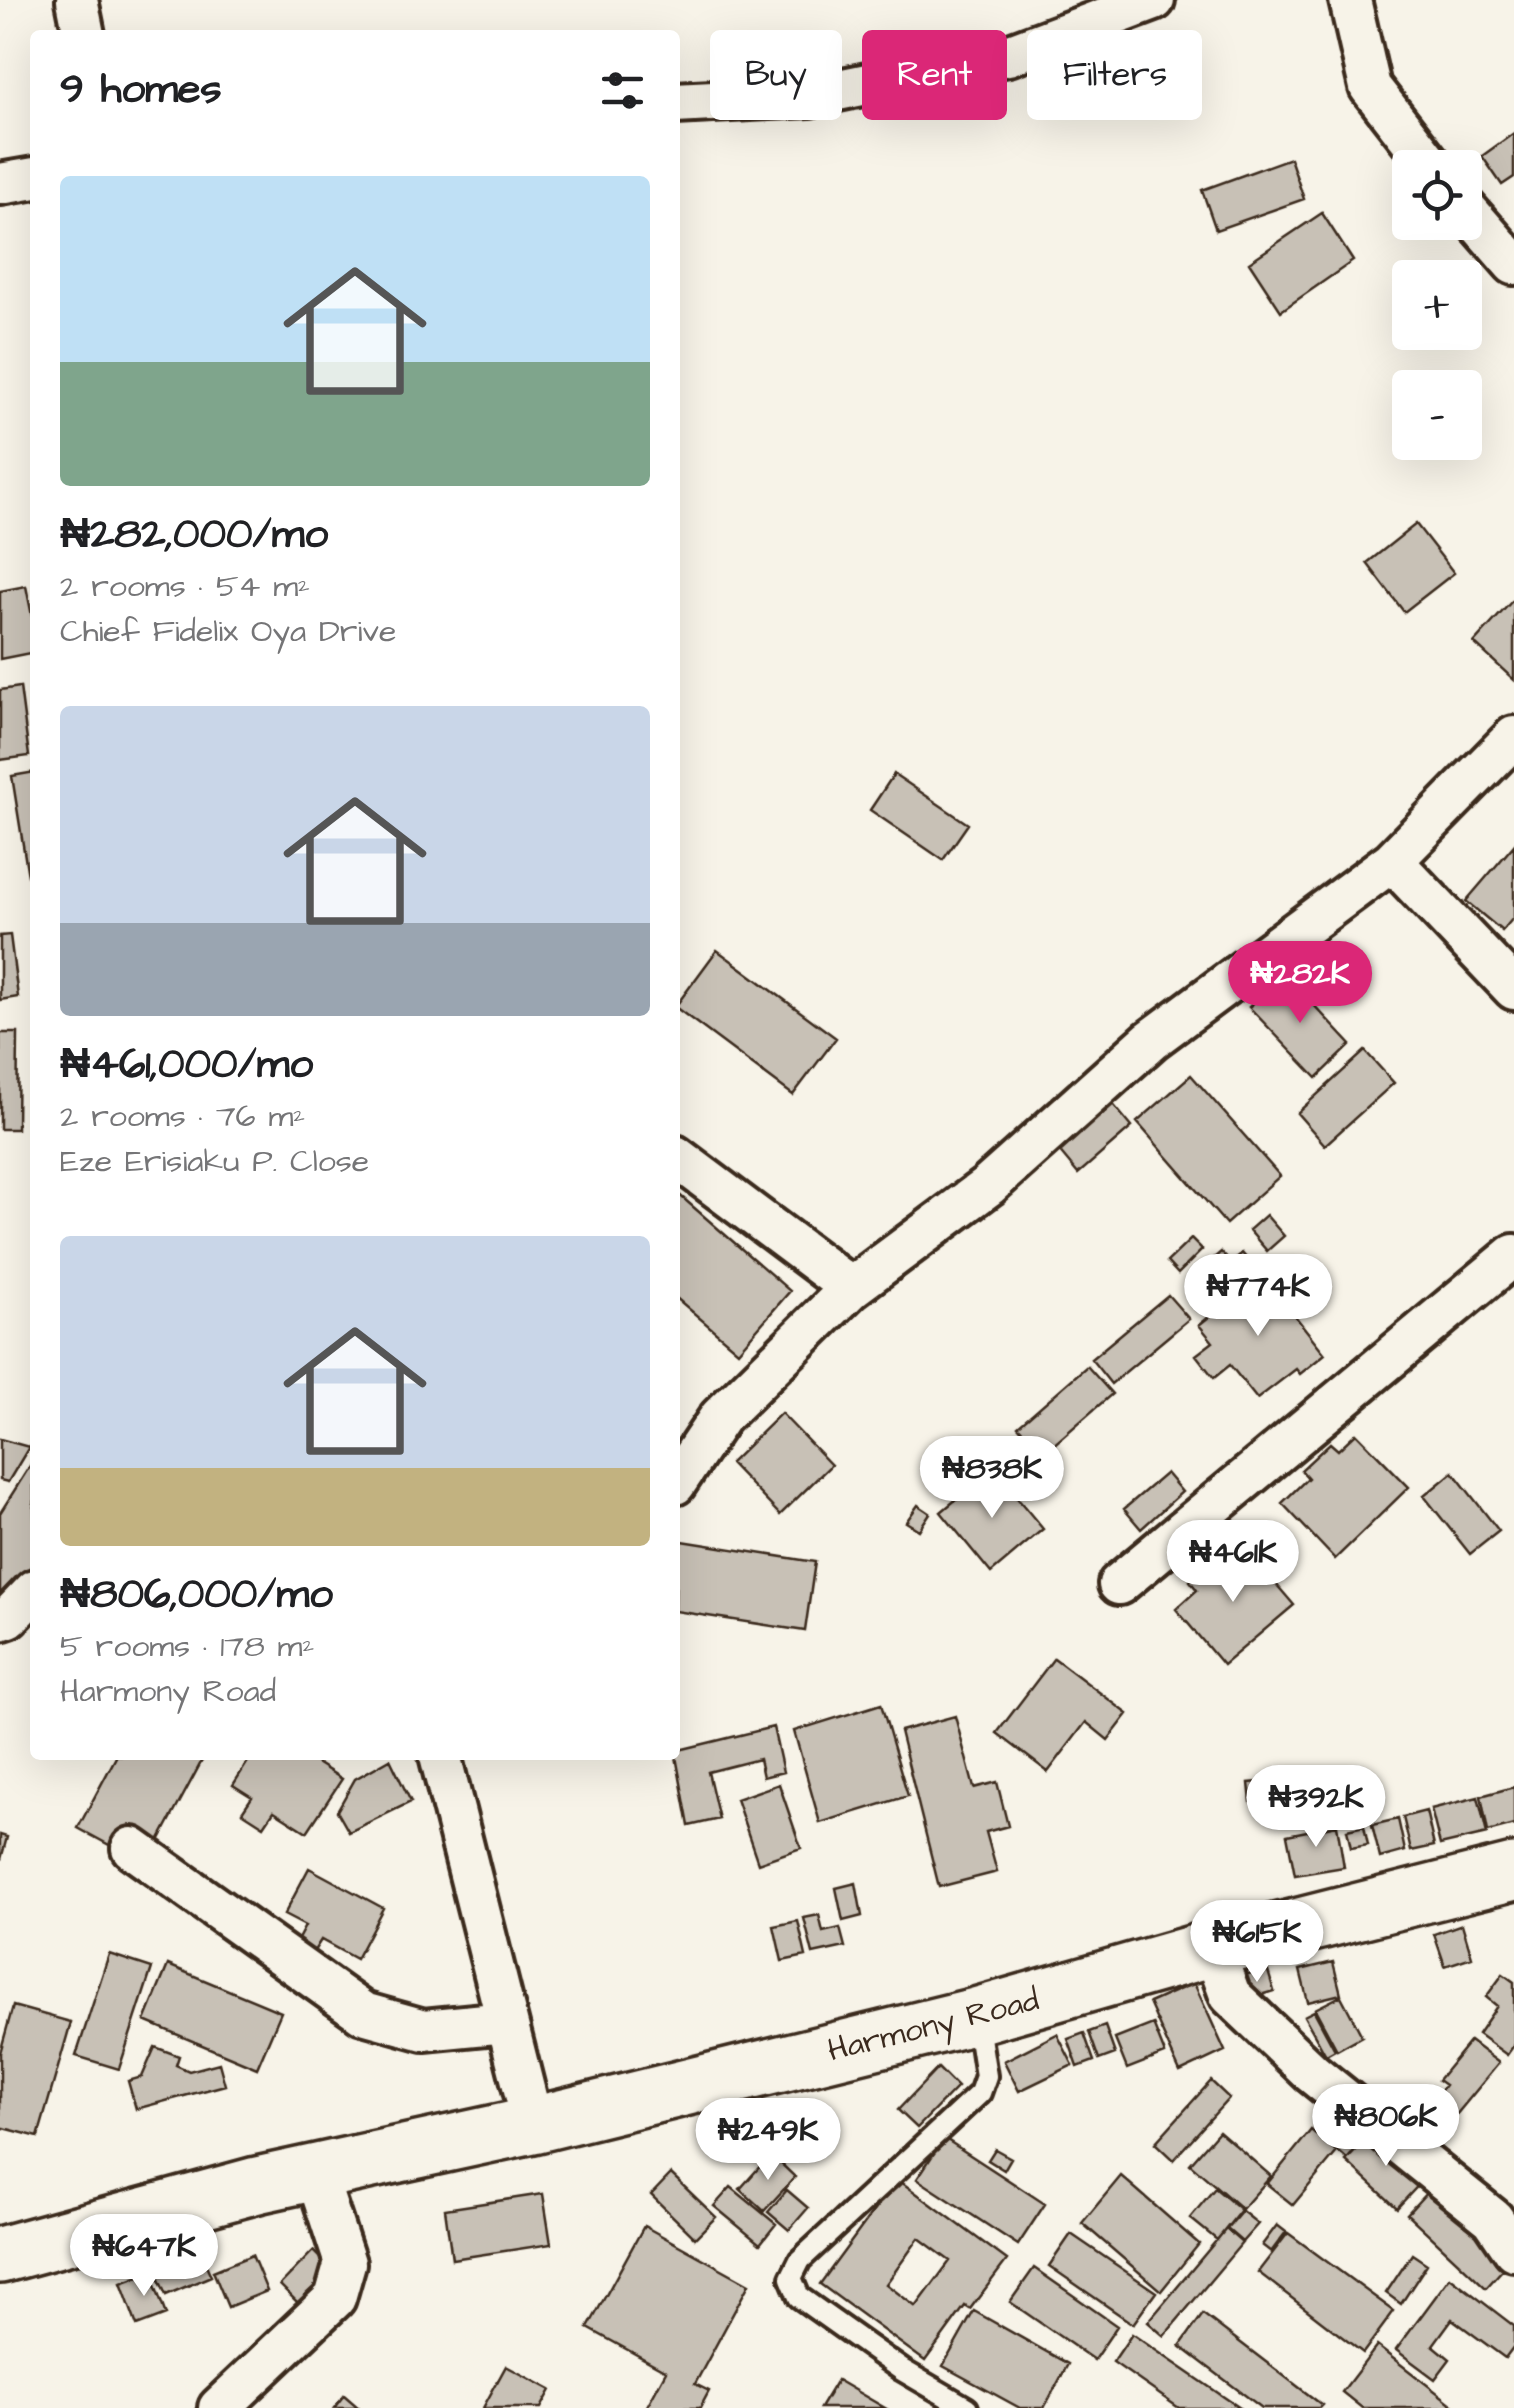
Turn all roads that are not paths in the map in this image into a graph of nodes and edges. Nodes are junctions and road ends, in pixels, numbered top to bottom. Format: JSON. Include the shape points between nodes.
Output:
{"nodes":[{"id":1,"x":77,"y":0,"type":"edge"},
{"id":2,"x":1154,"y":0,"type":"edge"},
{"id":3,"x":1350,"y":0,"type":"edge"},
{"id":4,"x":83,"y":30,"type":"edge"},
{"id":5,"x":680,"y":103,"type":"edge"},
{"id":6,"x":1420,"y":150,"type":"edge"},
{"id":7,"x":30,"y":179,"type":"edge"},
{"id":8,"x":0,"y":184,"type":"edge"},
{"id":9,"x":1482,"y":227,"type":"edge"},
{"id":10,"x":1514,"y":264,"type":"edge"},
{"id":11,"x":1514,"y":738,"type":"edge"},
{"id":12,"x":1392,"y":861,"type":"junction"},
{"id":13,"x":1514,"y":990,"type":"edge"},
{"id":14,"x":680,"y":1160,"type":"edge"},
{"id":15,"x":1514,"y":1255,"type":"edge"},
{"id":16,"x":851,"y":1288,"type":"junction"},
{"id":17,"x":680,"y":1477,"type":"edge"},
{"id":18,"x":1119,"y":1584,"type":"dead end"},
{"id":19,"x":30,"y":1595,"type":"edge"},
{"id":20,"x":0,"y":1620,"type":"edge"},
{"id":21,"x":441,"y":1760,"type":"edge"},
{"id":22,"x":132,"y":1848,"type":"dead end"},
{"id":23,"x":1514,"y":1872,"type":"edge"},
{"id":24,"x":1213,"y":1948,"type":"junction"},
{"id":25,"x":976,"y":2016,"type":"junction"},
{"id":26,"x":506,"y":2022,"type":"junction"},
{"id":27,"x":532,"y":2125,"type":"junction"},
{"id":28,"x":314,"y":2172,"type":"junction"},
{"id":29,"x":1514,"y":2250,"type":"edge"},
{"id":30,"x":0,"y":2255,"type":"edge"},
{"id":31,"x":220,"y":2408,"type":"edge"},
{"id":32,"x":968,"y":2408,"type":"edge"}],
"edges":[{"from":1,"to":4,"type":"street"},
{"from":2,"to":5,"type":"street","via":[[1008,55],[809,96]]},
{"from":3,"to":6,"type":"street","via":[[1370,87]]},
{"from":7,"to":8,"type":"street"},
{"from":9,"to":10,"type":"street"},
{"from":11,"to":12,"type":"street"},
{"from":12,"to":13,"type":"street"},
{"from":12,"to":16,"type":"street","via":[[1150,1040],[988,1186]]},
{"from":14,"to":16,"type":"street"},
{"from":15,"to":18,"type":"street"},
{"from":16,"to":17,"type":"street","via":[[720,1418]]},
{"from":19,"to":20,"type":"street"},
{"from":21,"to":26,"type":"street"},
{"from":22,"to":26,"type":"street","via":[[363,2013],[424,2030]]},
{"from":23,"to":24,"type":"main road","name":"Harmony Road"},
{"from":24,"to":25,"type":"main road","name":"Harmony Road"},
{"from":24,"to":29,"type":"street","via":[[1230,1995],[1312,2073],[1493,2219]]},
{"from":25,"to":27,"type":"main road","name":"Harmony Road"},
{"from":25,"to":32,"type":"lane","via":[[986,2076],[980,2093],[800,2260],[791,2278],[799,2297]]},
{"from":26,"to":27,"type":"street"},
{"from":27,"to":28,"type":"main road","name":"Harmony Road"},
{"from":28,"to":30,"type":"main road","name":"Harmony Road"},
{"from":28,"to":31,"type":"street","via":[[345,2263],[335,2298]]}]}
